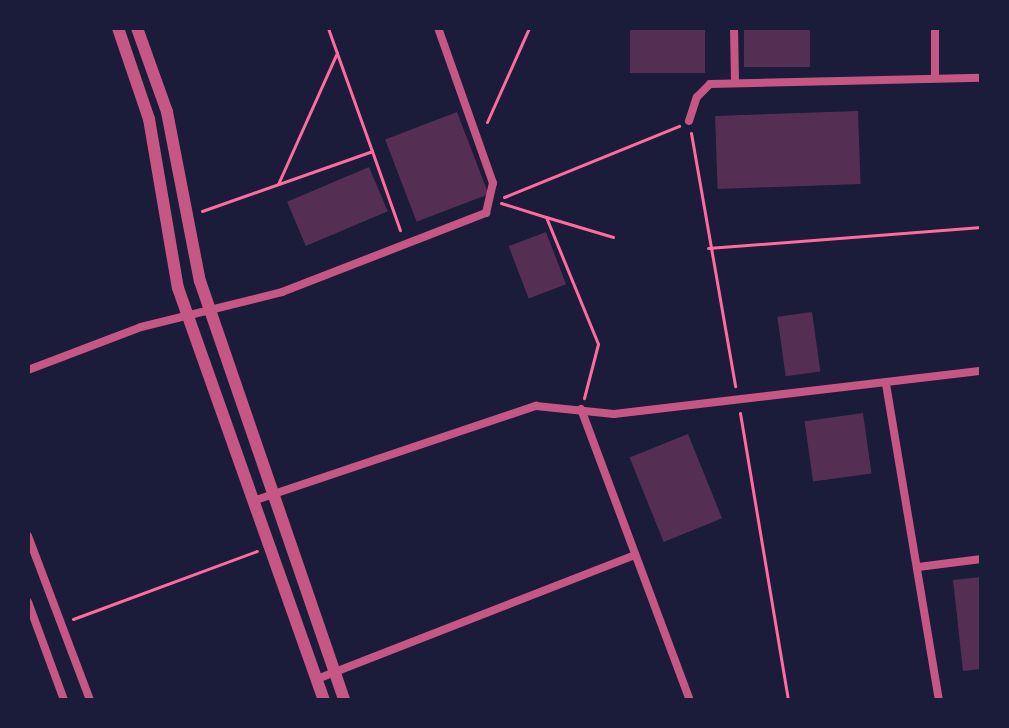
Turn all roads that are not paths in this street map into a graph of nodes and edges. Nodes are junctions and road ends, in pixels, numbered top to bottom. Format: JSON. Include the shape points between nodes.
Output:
{"nodes":[{"id":1,"x":118,"y":28,"type":"edge"},
{"id":2,"x":137,"y":28,"type":"edge"},
{"id":3,"x":438,"y":28,"type":"edge"},
{"id":4,"x":734,"y":28,"type":"edge"},
{"id":5,"x":935,"y":28,"type":"edge"},
{"id":6,"x":935,"y":78,"type":"junction"},
{"id":7,"x":981,"y":78,"type":"edge"},
{"id":8,"x":735,"y":81,"type":"junction"},
{"id":9,"x":167,"y":112,"type":"junction"},
{"id":10,"x":149,"y":119,"type":"junction"},
{"id":11,"x":689,"y":121,"type":"road end"},
{"id":12,"x":210,"y":311,"type":"junction"},
{"id":13,"x":187,"y":316,"type":"junction"},
{"id":14,"x":28,"y":370,"type":"edge"},
{"id":15,"x":981,"y":371,"type":"edge"},
{"id":16,"x":886,"y":384,"type":"junction"},
{"id":17,"x":581,"y":409,"type":"junction"},
{"id":18,"x":271,"y":496,"type":"junction"},
{"id":19,"x":253,"y":501,"type":"junction"},
{"id":20,"x":28,"y":536,"type":"edge"},
{"id":21,"x":635,"y":555,"type":"junction"},
{"id":22,"x":981,"y":559,"type":"edge"},
{"id":23,"x":918,"y":567,"type":"junction"},
{"id":24,"x":28,"y":602,"type":"edge"},
{"id":25,"x":333,"y":672,"type":"junction"},
{"id":26,"x":317,"y":679,"type":"junction"},
{"id":27,"x":64,"y":700,"type":"edge"},
{"id":28,"x":90,"y":700,"type":"edge"},
{"id":29,"x":324,"y":700,"type":"edge"},
{"id":30,"x":344,"y":700,"type":"edge"},
{"id":31,"x":690,"y":700,"type":"edge"},
{"id":32,"x":939,"y":700,"type":"edge"}],
"edges":[{"from":1,"to":10,"type":"street"},
{"from":2,"to":9,"type":"street"},
{"from":3,"to":12,"type":"street","via":[[479,141],[493,201],[480,218]]},
{"from":4,"to":8,"type":"street"},
{"from":5,"to":6,"type":"street"},
{"from":6,"to":7,"type":"street"},
{"from":6,"to":8,"type":"street"},
{"from":8,"to":11,"type":"street","via":[[702,89]]},
{"from":9,"to":10,"type":"street"},
{"from":9,"to":12,"type":"street"},
{"from":10,"to":13,"type":"street"},
{"from":12,"to":13,"type":"street"},
{"from":12,"to":18,"type":"street"},
{"from":13,"to":14,"type":"street"},
{"from":13,"to":19,"type":"street"},
{"from":15,"to":16,"type":"street"},
{"from":16,"to":17,"type":"street","via":[[614,414]]},
{"from":16,"to":23,"type":"street"},
{"from":17,"to":18,"type":"street","via":[[536,406]]},
{"from":17,"to":21,"type":"street"},
{"from":18,"to":19,"type":"street"},
{"from":18,"to":25,"type":"street"},
{"from":19,"to":26,"type":"street"},
{"from":20,"to":28,"type":"street"},
{"from":21,"to":25,"type":"street"},
{"from":21,"to":31,"type":"street"},
{"from":22,"to":23,"type":"street"},
{"from":23,"to":32,"type":"street"},
{"from":24,"to":27,"type":"street"},
{"from":25,"to":26,"type":"street"},
{"from":25,"to":30,"type":"street"},
{"from":26,"to":29,"type":"street"}]}
